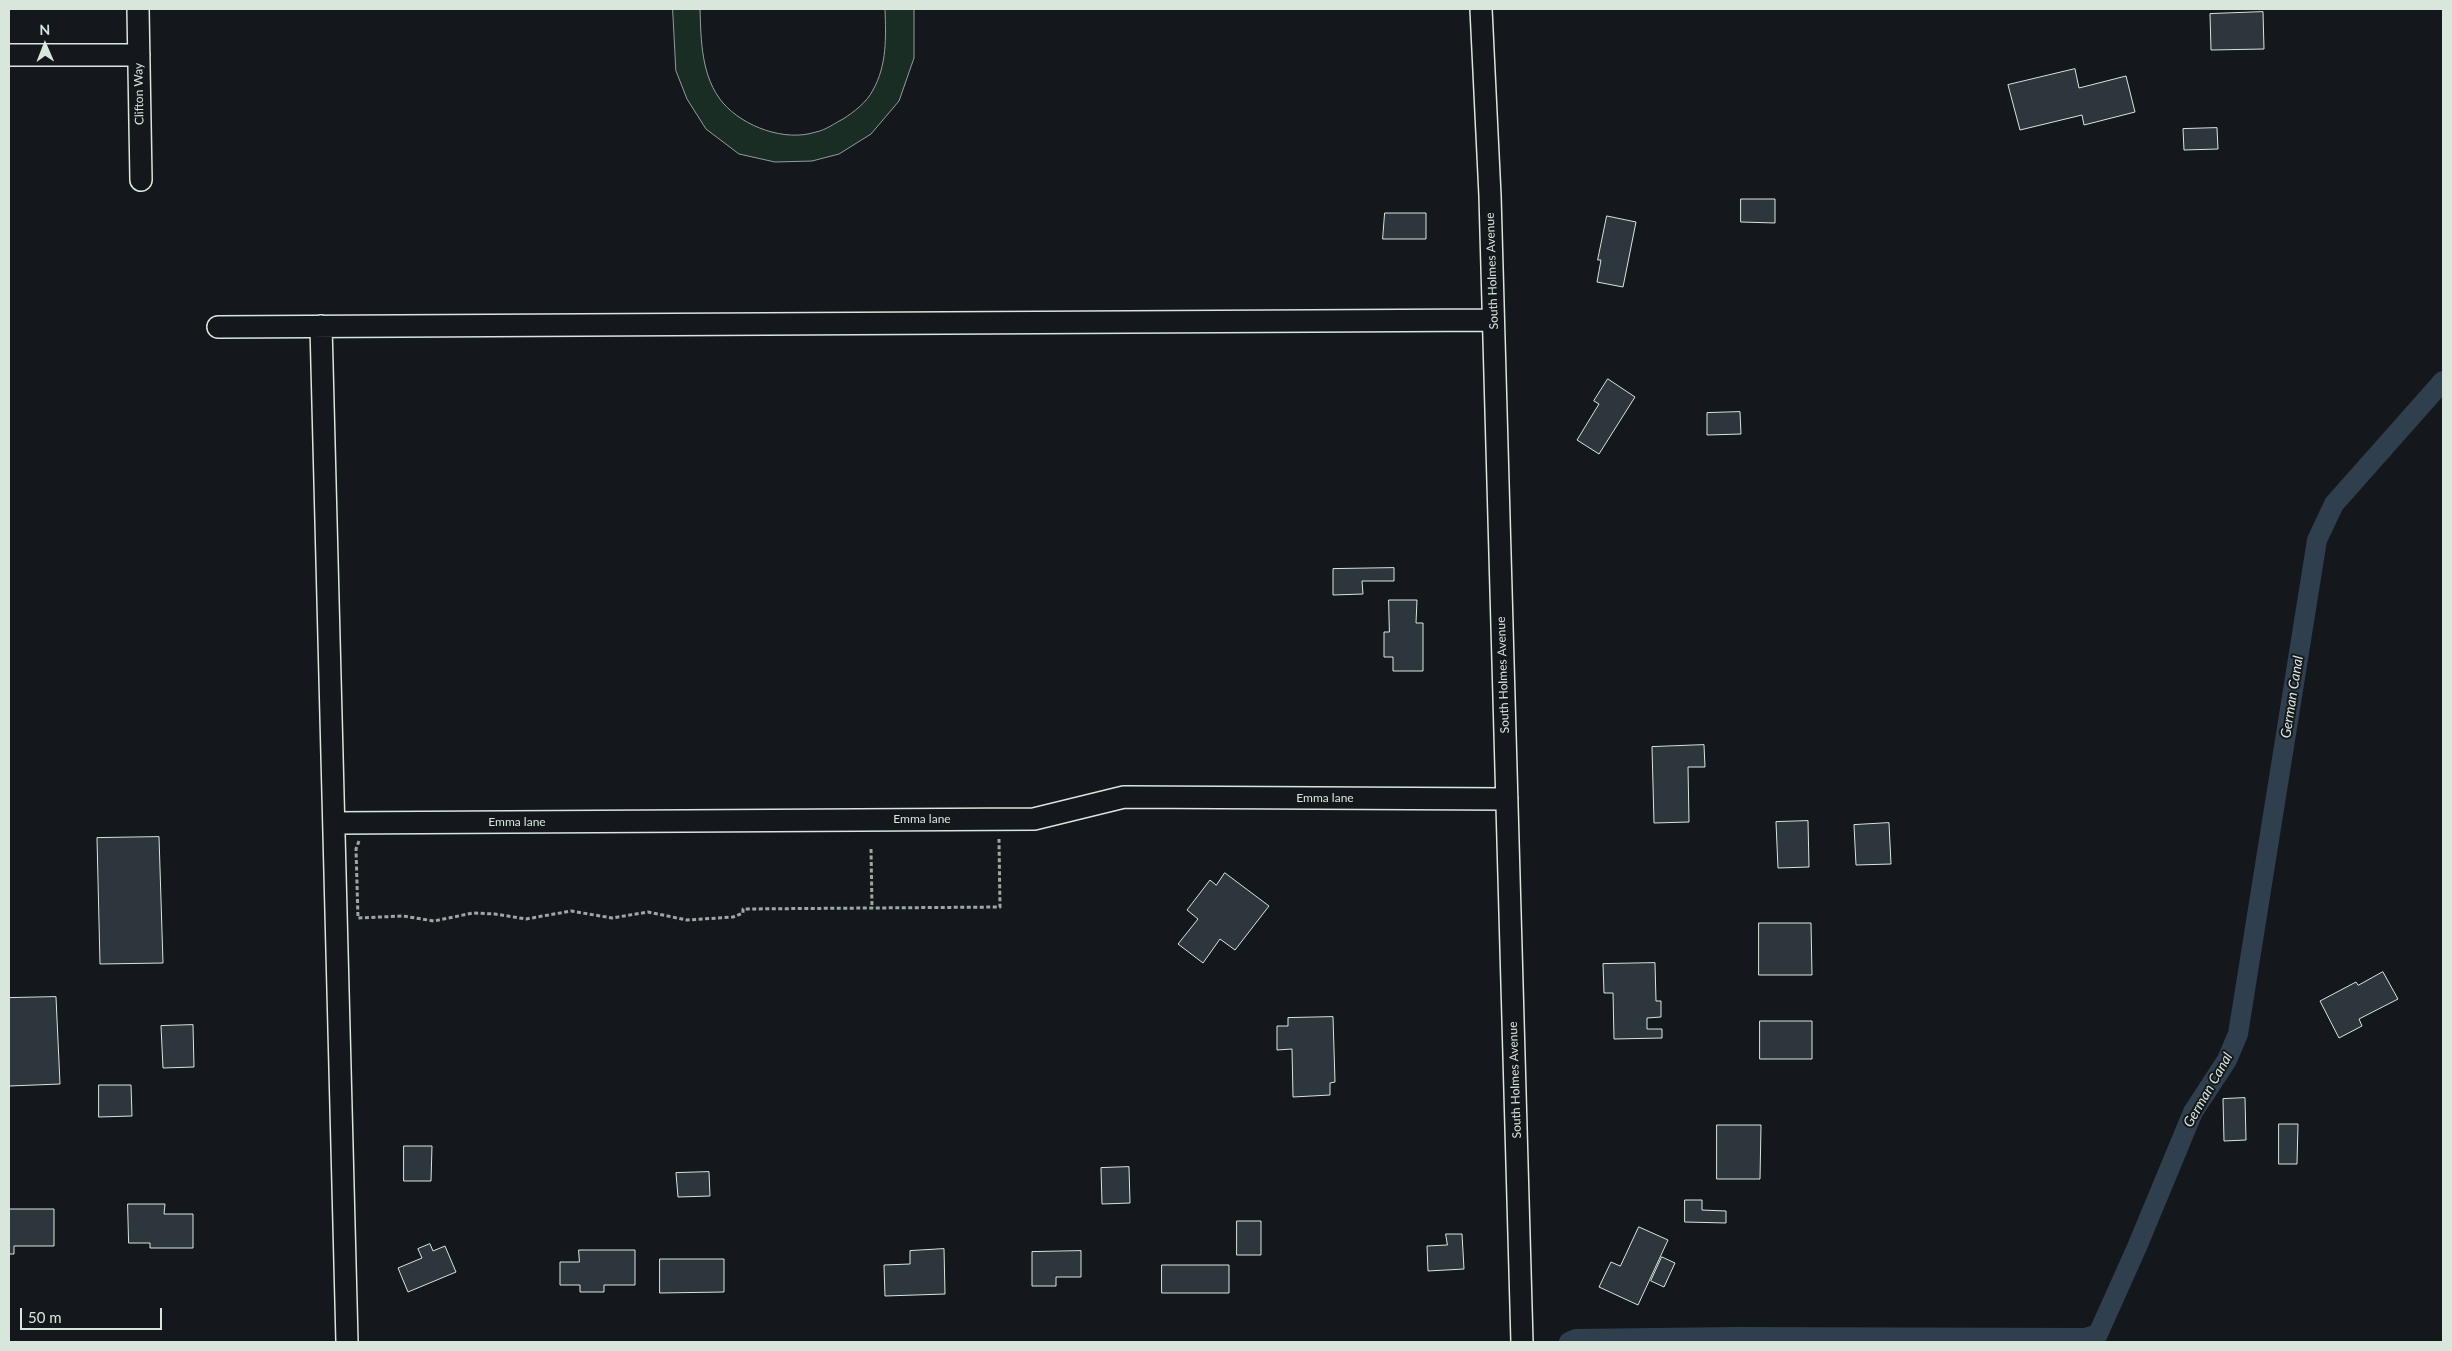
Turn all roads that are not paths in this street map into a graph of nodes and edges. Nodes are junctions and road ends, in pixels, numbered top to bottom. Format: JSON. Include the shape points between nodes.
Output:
{"nodes":[{"id":1,"x":138,"y":9,"type":"edge"},
{"id":2,"x":1480,"y":9,"type":"edge"},
{"id":3,"x":139,"y":55,"type":"junction"},
{"id":4,"x":9,"y":56,"type":"edge"},
{"id":5,"x":141,"y":180,"type":"dead end"},
{"id":6,"x":1493,"y":320,"type":"junction"},
{"id":7,"x":321,"y":326,"type":"junction"},
{"id":8,"x":218,"y":327,"type":"dead end"},
{"id":9,"x":1507,"y":799,"type":"junction"},
{"id":10,"x":335,"y":823,"type":"junction"},
{"id":11,"x":347,"y":1342,"type":"edge"},
{"id":12,"x":1522,"y":1342,"type":"edge"}],
"edges":[{"from":1,"to":3,"type":"street","name":"Clifton Way"},
{"from":2,"to":6,"type":"street","name":"South Holmes Avenue"},
{"from":3,"to":4,"type":"street"},
{"from":3,"to":5,"type":"street","name":"Clifton Way"},
{"from":6,"to":7,"type":"street"},
{"from":6,"to":9,"type":"street","name":"South Holmes Avenue"},
{"from":7,"to":8,"type":"street"},
{"from":7,"to":10,"type":"street"},
{"from":9,"to":10,"type":"street","name":"Emma lane","via":[[1124,797],[1034,818]]},
{"from":9,"to":12,"type":"street","name":"South Holmes Avenue"},
{"from":10,"to":11,"type":"street"}]}
